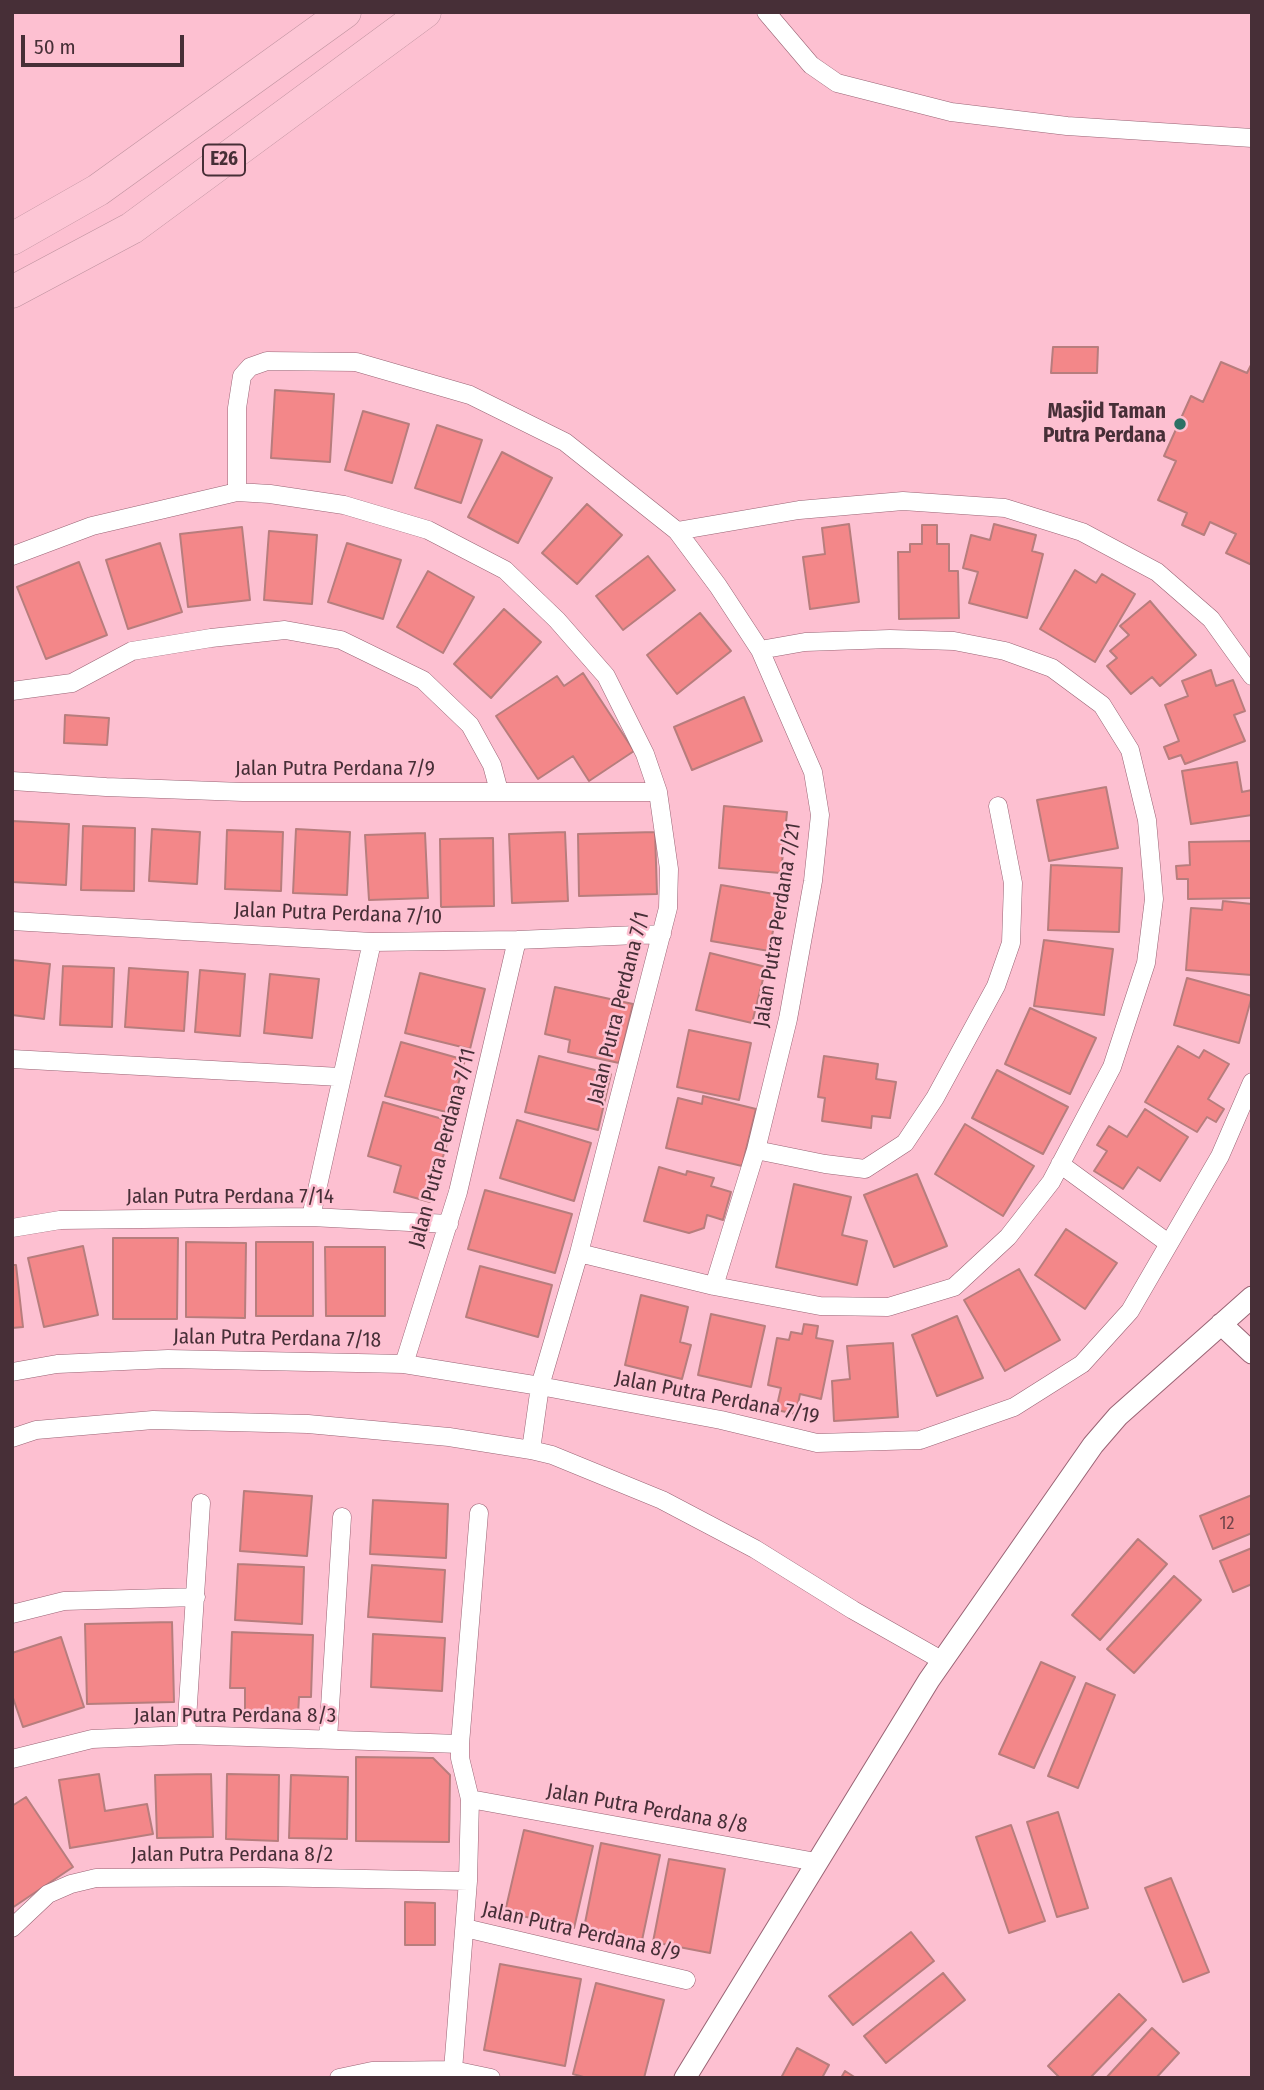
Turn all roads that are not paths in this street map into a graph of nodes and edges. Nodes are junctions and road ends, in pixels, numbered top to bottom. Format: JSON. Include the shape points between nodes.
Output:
{"nodes":[{"id":1,"x":345,"y":12,"type":"edge"},
{"id":2,"x":425,"y":12,"type":"edge"},
{"id":3,"x":766,"y":12,"type":"edge"},
{"id":4,"x":1252,"y":138,"type":"edge"},
{"id":5,"x":12,"y":239,"type":"edge"},
{"id":6,"x":12,"y":292,"type":"edge"},
{"id":7,"x":237,"y":492,"type":"junction"},
{"id":8,"x":677,"y":531,"type":"junction"},
{"id":9,"x":12,"y":556,"type":"edge"},
{"id":10,"x":760,"y":650,"type":"junction"},
{"id":11,"x":1252,"y":676,"type":"edge"},
{"id":12,"x":12,"y":691,"type":"edge"},
{"id":13,"x":12,"y":781,"type":"edge"},
{"id":14,"x":499,"y":791,"type":"junction"},
{"id":15,"x":658,"y":792,"type":"junction"},
{"id":16,"x":998,"y":806,"type":"dead end"},
{"id":17,"x":12,"y":921,"type":"edge"},
{"id":18,"x":663,"y":934,"type":"junction"},
{"id":19,"x":517,"y":940,"type":"junction"},
{"id":20,"x":372,"y":942,"type":"junction"},
{"id":21,"x":12,"y":1059,"type":"edge"},
{"id":22,"x":340,"y":1077,"type":"junction"},
{"id":23,"x":1252,"y":1082,"type":"edge"},
{"id":24,"x":756,"y":1150,"type":"junction"},
{"id":25,"x":1060,"y":1164,"type":"junction"},
{"id":26,"x":311,"y":1217,"type":"junction"},
{"id":27,"x":449,"y":1224,"type":"junction"},
{"id":28,"x":12,"y":1228,"type":"edge"},
{"id":29,"x":1168,"y":1243,"type":"junction"},
{"id":30,"x":579,"y":1252,"type":"junction"},
{"id":31,"x":714,"y":1286,"type":"junction"},
{"id":32,"x":1252,"y":1297,"type":"edge"},
{"id":33,"x":1221,"y":1324,"type":"junction"},
{"id":34,"x":1252,"y":1353,"type":"edge"},
{"id":35,"x":404,"y":1364,"type":"junction"},
{"id":36,"x":12,"y":1372,"type":"edge"},
{"id":37,"x":540,"y":1386,"type":"junction"},
{"id":38,"x":12,"y":1438,"type":"edge"},
{"id":39,"x":531,"y":1450,"type":"junction"},
{"id":40,"x":201,"y":1503,"type":"dead end"},
{"id":41,"x":479,"y":1513,"type":"dead end"},
{"id":42,"x":342,"y":1517,"type":"dead end"},
{"id":43,"x":196,"y":1597,"type":"junction"},
{"id":44,"x":12,"y":1614,"type":"edge"},
{"id":45,"x":943,"y":1661,"type":"junction"},
{"id":46,"x":186,"y":1735,"type":"junction"},
{"id":47,"x":328,"y":1739,"type":"junction"},
{"id":48,"x":460,"y":1744,"type":"junction"},
{"id":49,"x":12,"y":1759,"type":"edge"},
{"id":50,"x":470,"y":1799,"type":"junction"},
{"id":51,"x":816,"y":1862,"type":"junction"},
{"id":52,"x":468,"y":1881,"type":"junction"},
{"id":53,"x":12,"y":1928,"type":"edge"},
{"id":54,"x":465,"y":1928,"type":"junction"},
{"id":55,"x":686,"y":1980,"type":"dead end"},
{"id":56,"x":453,"y":2070,"type":"junction"},
{"id":57,"x":339,"y":2078,"type":"edge"},
{"id":58,"x":491,"y":2078,"type":"edge"},
{"id":59,"x":685,"y":2078,"type":"edge"}],
"edges":[{"from":1,"to":5,"type":"highway","number":"E26","via":[[99,190]]},
{"from":2,"to":6,"type":"highway","number":"E26","via":[[132,228]]},
{"from":3,"to":4,"type":"street","via":[[811,65],[837,83],[951,112]]},
{"from":7,"to":8,"type":"street","name":"Jalan Putra Perdana 7/21","via":[[237,408],[242,376],[250,367],[267,361],[356,362],[470,395],[565,442]]},
{"from":7,"to":9,"type":"street","name":"Jalan Putra Perdana 7/1","via":[[92,526]]},
{"from":7,"to":15,"type":"street","name":"Jalan Putra Perdana 7/1","via":[[344,505],[428,530],[505,570],[606,676],[645,754]]},
{"from":8,"to":10,"type":"street","name":"Jalan Putra Perdana 7/21"},
{"from":8,"to":11,"type":"street","via":[[799,510],[903,501],[1004,508],[1082,532],[1157,572],[1211,619]]},
{"from":10,"to":24,"type":"street","name":"Jalan Putra Perdana 7/21","via":[[813,772],[820,815],[788,1019]]},
{"from":10,"to":25,"type":"street","via":[[805,642],[890,639],[954,641],[1005,651],[1052,668],[1102,705],[1130,750],[1147,820],[1154,899],[1146,963],[1112,1067]]},
{"from":12,"to":14,"type":"street","via":[[72,683],[132,651],[211,638],[285,630],[341,640],[424,680],[470,725],[492,765]]},
{"from":13,"to":14,"type":"street","name":"Jalan Putra Perdana 7/9","via":[[243,792]]},
{"from":14,"to":15,"type":"street","name":"Jalan Putra Perdana 7/9"},
{"from":15,"to":18,"type":"street","name":"Jalan Putra Perdana 7/1","via":[[669,869]]},
{"from":16,"to":24,"type":"street","via":[[1013,883],[1011,943],[996,986],[905,1143],[865,1169]]},
{"from":17,"to":20,"type":"street","name":"Jalan Putra Perdana 7/10"},
{"from":18,"to":19,"type":"street","name":"Jalan Putra Perdana 7/10"},
{"from":18,"to":30,"type":"street","name":"Jalan Putra Perdana 7/1"},
{"from":19,"to":20,"type":"street","name":"Jalan Putra Perdana 7/10"},
{"from":19,"to":27,"type":"street","name":"Jalan Putra Perdana 7/11"},
{"from":20,"to":22,"type":"street"},
{"from":21,"to":22,"type":"street"},
{"from":22,"to":26,"type":"street"},
{"from":23,"to":29,"type":"street","name":"Jalan Putra Perdana 7/19","via":[[1220,1156]]},
{"from":24,"to":31,"type":"street","name":"Jalan Putra Perdana 7/21"},
{"from":25,"to":29,"type":"street"},
{"from":25,"to":31,"type":"street","via":[[1008,1237],[954,1287],[888,1307],[820,1306]]},
{"from":26,"to":27,"type":"street","name":"Jalan Putra Perdana 7/14"},
{"from":26,"to":28,"type":"street","name":"Jalan Putra Perdana 7/14","via":[[60,1220]]},
{"from":27,"to":35,"type":"street","name":"Jalan Putra Perdana 7/11"},
{"from":29,"to":37,"type":"street","name":"Jalan Putra Perdana 7/19","via":[[1130,1311],[1082,1364],[1014,1406],[920,1440],[817,1443]]},
{"from":30,"to":31,"type":"street"},
{"from":30,"to":37,"type":"street","name":"Jalan Putra Perdana 7/1"},
{"from":32,"to":33,"type":"street"},
{"from":33,"to":34,"type":"street"},
{"from":33,"to":45,"type":"street","via":[[1118,1416],[1093,1445]]},
{"from":35,"to":36,"type":"street","name":"Jalan Putra Perdana 7/18","via":[[168,1359],[58,1364]]},
{"from":35,"to":37,"type":"street","name":"Jalan Putra Perdana 7/18"},
{"from":37,"to":39,"type":"street","name":"Jalan Putra Perdana 7/1"},
{"from":38,"to":39,"type":"street","via":[[36,1430],[153,1420],[309,1424]]},
{"from":39,"to":45,"type":"street","via":[[662,1500],[755,1549]]},
{"from":40,"to":43,"type":"street"},
{"from":41,"to":48,"type":"street"},
{"from":42,"to":47,"type":"street"},
{"from":43,"to":44,"type":"street","via":[[64,1601]]},
{"from":43,"to":46,"type":"street"},
{"from":45,"to":51,"type":"street"},
{"from":46,"to":47,"type":"street","name":"Jalan Putra Perdana 8/3"},
{"from":46,"to":49,"type":"street","name":"Jalan Putra Perdana 8/3","via":[[92,1739]]},
{"from":47,"to":48,"type":"street","name":"Jalan Putra Perdana 8/3"},
{"from":48,"to":50,"type":"street"},
{"from":50,"to":51,"type":"street","name":"Jalan Putra Perdana 8/8"},
{"from":50,"to":52,"type":"street"},
{"from":51,"to":59,"type":"street"},
{"from":52,"to":53,"type":"street","name":"Jalan Putra Perdana 8/2","via":[[96,1878],[48,1894]]},
{"from":52,"to":54,"type":"street"},
{"from":54,"to":55,"type":"street","name":"Jalan Putra Perdana 8/9"},
{"from":54,"to":56,"type":"street"},
{"from":56,"to":57,"type":"street","via":[[372,2071]]},
{"from":56,"to":58,"type":"street"}]}
